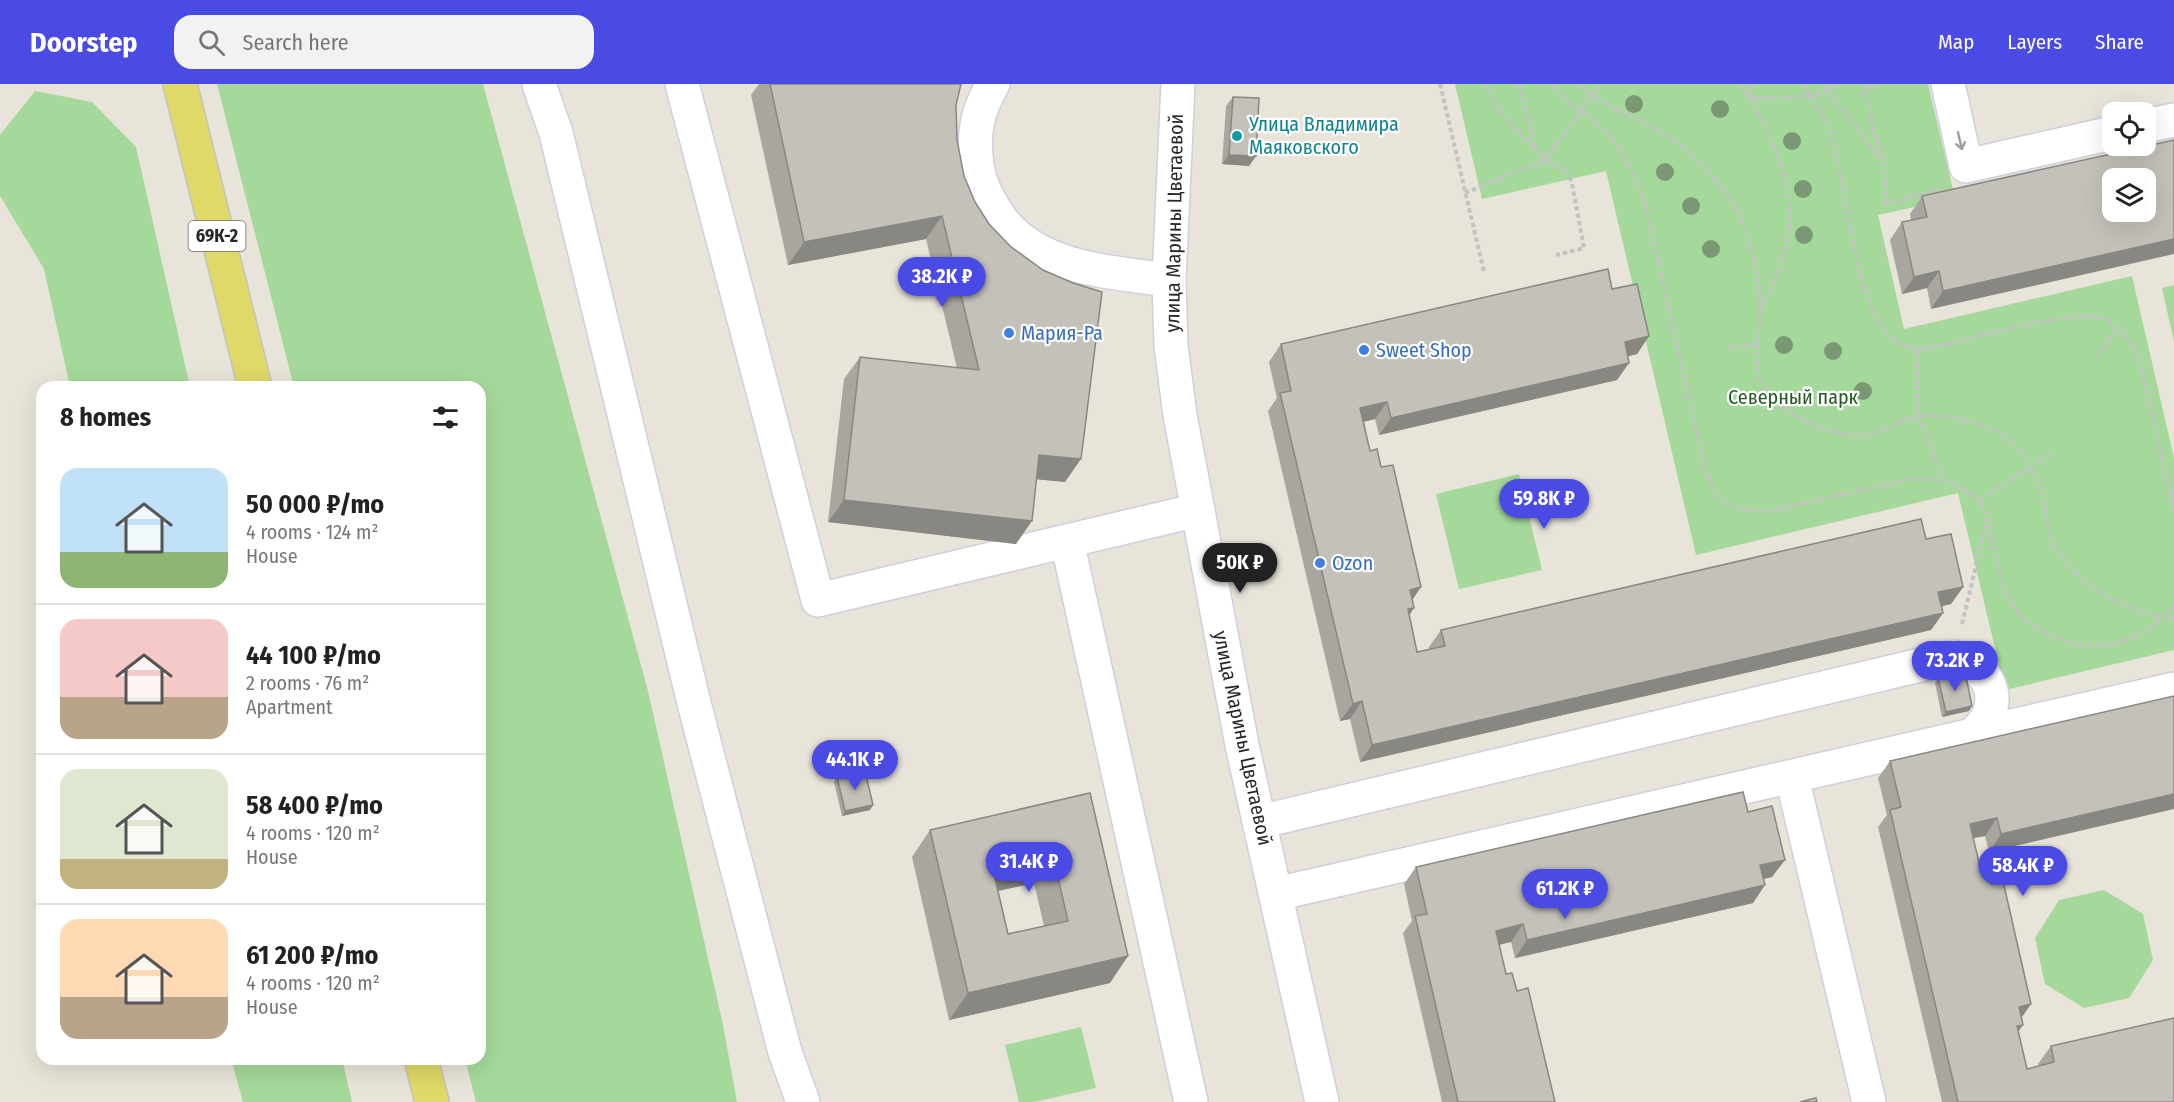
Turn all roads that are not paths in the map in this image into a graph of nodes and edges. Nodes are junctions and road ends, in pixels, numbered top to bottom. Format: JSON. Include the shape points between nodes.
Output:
{"nodes":[{"id":1,"x":180,"y":84,"type":"edge"},
{"id":2,"x":539,"y":84,"type":"edge"},
{"id":3,"x":682,"y":84,"type":"edge"},
{"id":4,"x":993,"y":84,"type":"edge"},
{"id":5,"x":1178,"y":84,"type":"edge"},
{"id":6,"x":1948,"y":84,"type":"edge"},
{"id":7,"x":2174,"y":120,"type":"edge"},
{"id":8,"x":2156,"y":124,"type":"edge"},
{"id":9,"x":2102,"y":136,"type":"edge"},
{"id":10,"x":1169,"y":280,"type":"junction"},
{"id":11,"x":254,"y":381,"type":"edge"},
{"id":12,"x":1198,"y":510,"type":"junction"},
{"id":13,"x":1066,"y":541,"type":"junction"},
{"id":14,"x":2174,"y":689,"type":"edge"},
{"id":15,"x":1972,"y":736,"type":"junction"},
{"id":16,"x":1792,"y":777,"type":"junction"},
{"id":17,"x":1259,"y":822,"type":"junction"},
{"id":18,"x":1276,"y":894,"type":"junction"},
{"id":19,"x":423,"y":1065,"type":"edge"},
{"id":20,"x":432,"y":1102,"type":"edge"},
{"id":21,"x":802,"y":1102,"type":"edge"},
{"id":22,"x":1191,"y":1102,"type":"edge"},
{"id":23,"x":1322,"y":1102,"type":"edge"},
{"id":24,"x":1869,"y":1102,"type":"edge"}],
"edges":[{"from":1,"to":11,"type":"main road","number":"69К-2"},
{"from":2,"to":21,"type":"street","via":[[556,133],[703,736],[785,1052]]},
{"from":3,"to":13,"type":"street","via":[[818,600]]},
{"from":4,"to":10,"type":"street","via":[[982,103],[974,142],[980,184],[1000,220],[1030,248],[1069,264]]},
{"from":5,"to":10,"type":"street","name":"улица Марины Цветаевой"},
{"from":6,"to":9,"type":"street","one_way":true,"via":[[1966,166]]},
{"from":7,"to":8,"type":"street"},
{"from":10,"to":12,"type":"street","name":"улица Марины Цветаевой","via":[[1178,403]]},
{"from":12,"to":13,"type":"street"},
{"from":12,"to":17,"type":"street","name":"улица Марины Цветаевой"},
{"from":13,"to":22,"type":"street"},
{"from":14,"to":15,"type":"street"},
{"from":15,"to":16,"type":"street"},
{"from":15,"to":17,"type":"street","via":[[1989,715],[1993,700],[1982,671],[1967,660],[1954,657]]},
{"from":16,"to":18,"type":"street"},
{"from":16,"to":24,"type":"street"},
{"from":17,"to":18,"type":"street","name":"улица Марины Цветаевой"},
{"from":18,"to":23,"type":"street","name":"улица Марины Цветаевой"},
{"from":19,"to":20,"type":"main road"}]}
